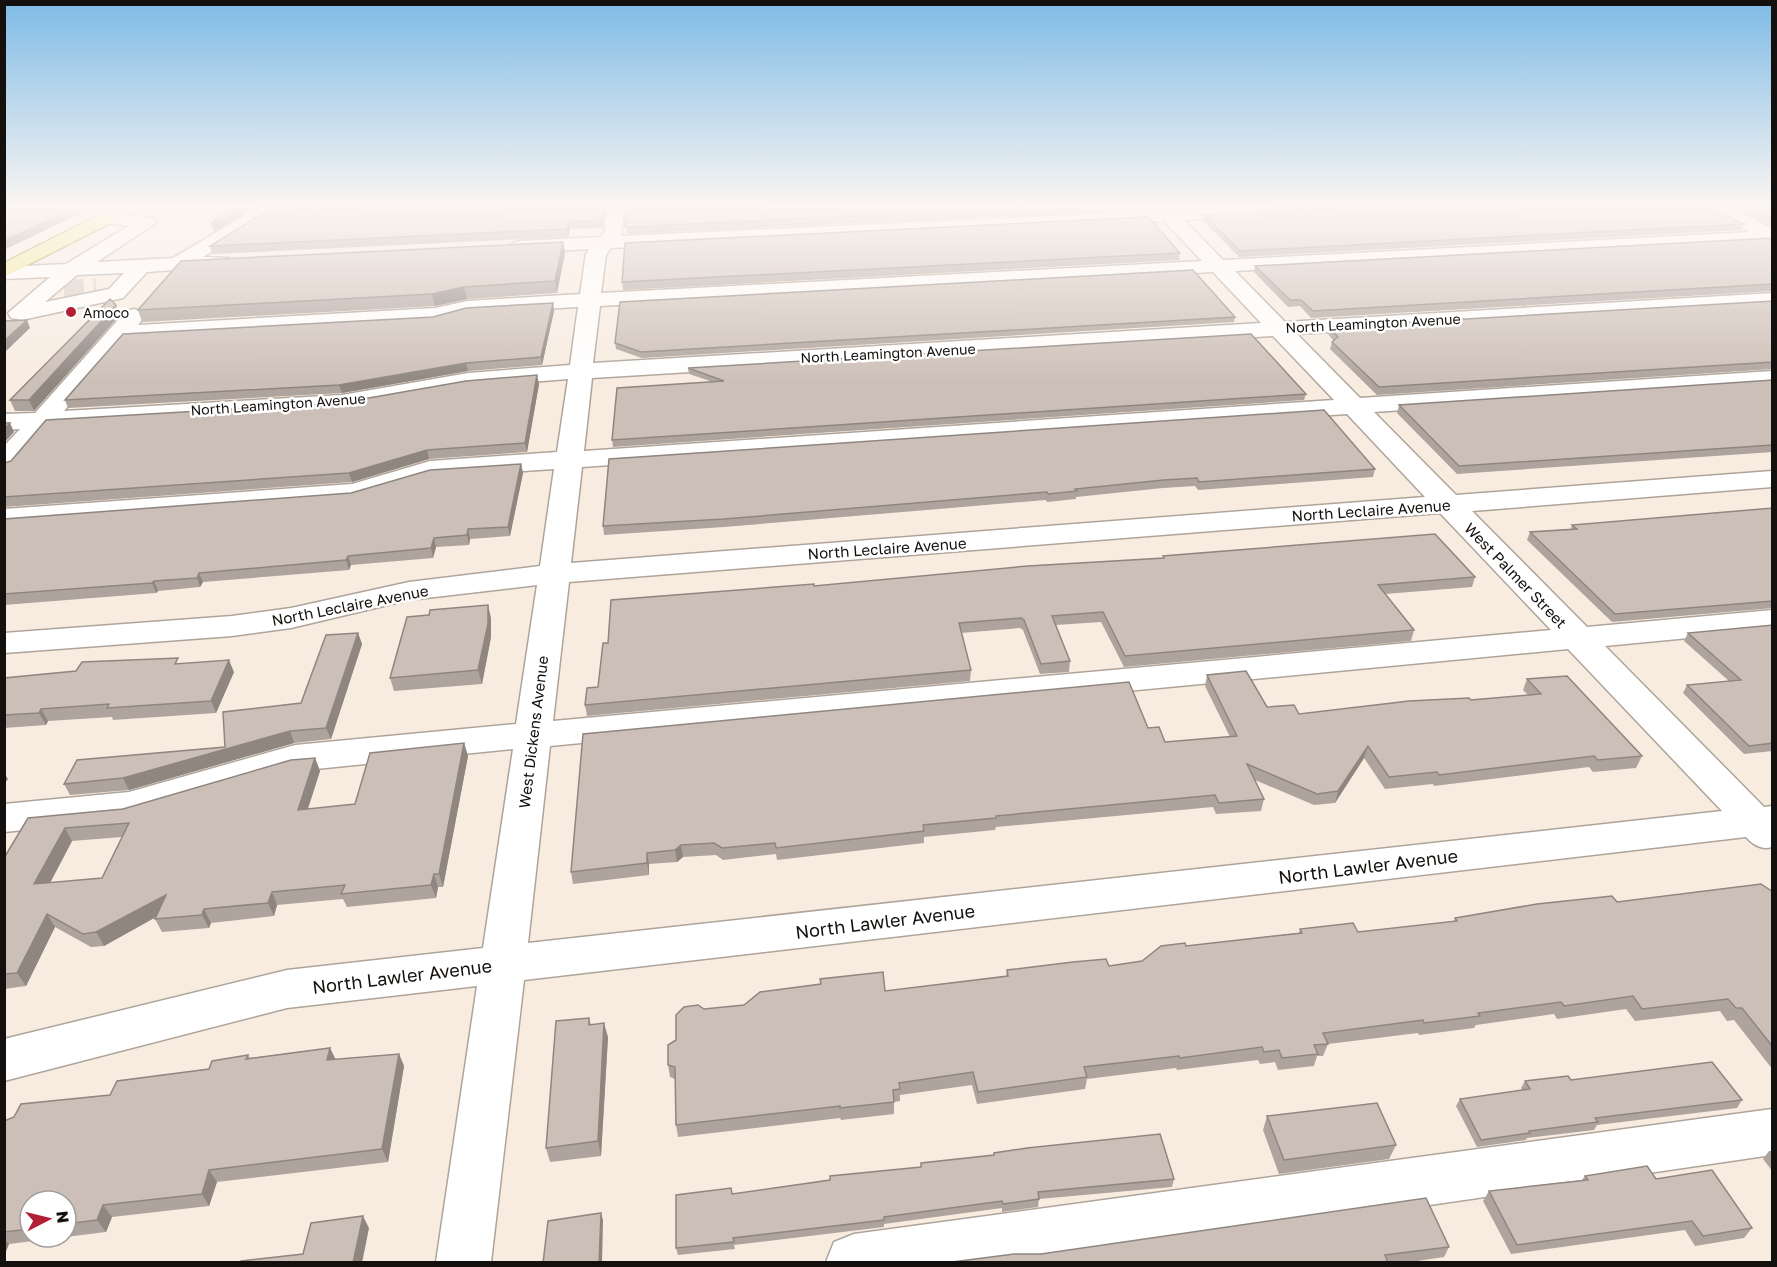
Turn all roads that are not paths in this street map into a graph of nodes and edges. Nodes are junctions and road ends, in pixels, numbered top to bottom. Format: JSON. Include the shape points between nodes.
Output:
{"nodes":[{"id":1,"x":86,"y":266,"type":"tunnel mouth"},
{"id":2,"x":171,"y":266,"type":"edge"},
{"id":3,"x":177,"y":266,"type":"edge"},
{"id":4,"x":594,"y":266,"type":"edge"},
{"id":5,"x":1216,"y":266,"type":"edge"},
{"id":6,"x":1218,"y":266,"type":"edge"},
{"id":7,"x":4,"y":272,"type":"edge"},
{"id":8,"x":117,"y":281,"type":"junction"},
{"id":9,"x":58,"y":286,"type":"junction"},
{"id":10,"x":4,"y":295,"type":"edge"},
{"id":11,"x":1773,"y":299,"type":"edge"},
{"id":12,"x":590,"y":301,"type":"junction"},
{"id":13,"x":12,"y":314,"type":"edge"},
{"id":14,"x":1279,"y":329,"type":"junction"},
{"id":15,"x":119,"y":333,"type":"junction"},
{"id":16,"x":581,"y":371,"type":"junction"},
{"id":17,"x":1773,"y":378,"type":"edge"},
{"id":18,"x":1354,"y":407,"type":"junction"},
{"id":19,"x":43,"y":420,"type":"junction"},
{"id":20,"x":4,"y":422,"type":"edge"},
{"id":21,"x":569,"y":461,"type":"junction"},
{"id":22,"x":4,"y":463,"type":"edge"},
{"id":23,"x":1773,"y":479,"type":"edge"},
{"id":24,"x":1448,"y":504,"type":"junction"},
{"id":25,"x":4,"y":518,"type":"edge"},
{"id":26,"x":554,"y":574,"type":"junction"},
{"id":27,"x":1773,"y":620,"type":"edge"},
{"id":28,"x":1578,"y":639,"type":"junction"},
{"id":29,"x":4,"y":643,"type":"edge"},
{"id":30,"x":533,"y":734,"type":"junction"},
{"id":31,"x":4,"y":818,"type":"edge"},
{"id":32,"x":1767,"y":827,"type":"edge"},
{"id":33,"x":503,"y":965,"type":"junction"},
{"id":34,"x":4,"y":1060,"type":"edge"},
{"id":35,"x":1773,"y":1132,"type":"edge"},
{"id":36,"x":464,"y":1263,"type":"edge"},
{"id":37,"x":854,"y":1263,"type":"edge"}],
"edges":[{"from":1,"to":9,"type":"street"},
{"from":2,"to":8,"type":"street"},
{"from":3,"to":15,"type":"street"},
{"from":4,"to":12,"type":"street","name":"West Dickens Avenue"},
{"from":5,"to":12,"type":"street"},
{"from":6,"to":14,"type":"street","name":"West Palmer Street"},
{"from":7,"to":9,"type":"street"},
{"from":8,"to":9,"type":"street"},
{"from":8,"to":13,"type":"street","via":[[116,294]]},
{"from":9,"to":10,"type":"street"},
{"from":9,"to":13,"type":"street"},
{"from":11,"to":14,"type":"street","name":"North Leamington Avenue"},
{"from":12,"to":15,"type":"street","via":[[467,308],[435,315]]},
{"from":12,"to":16,"type":"street","name":"West Dickens Avenue"},
{"from":14,"to":16,"type":"street","name":"North Leamington Avenue"},
{"from":14,"to":18,"type":"street","name":"West Palmer Street"},
{"from":15,"to":19,"type":"street"},
{"from":16,"to":19,"type":"street","name":"North Leamington Avenue","via":[[468,380],[342,402]]},
{"from":16,"to":21,"type":"street","name":"West Dickens Avenue"},
{"from":17,"to":18,"type":"street"},
{"from":18,"to":21,"type":"street"},
{"from":18,"to":24,"type":"street","name":"West Palmer Street"},
{"from":19,"to":20,"type":"street","name":"North Leamington Avenue"},
{"from":19,"to":22,"type":"street"},
{"from":21,"to":25,"type":"street","via":[[430,469],[354,492]]},
{"from":21,"to":26,"type":"street","name":"West Dickens Avenue"},
{"from":23,"to":24,"type":"street","name":"North Leclaire Avenue"},
{"from":24,"to":26,"type":"street","name":"North Leclaire Avenue"},
{"from":24,"to":28,"type":"street","name":"West Palmer Street"},
{"from":26,"to":29,"type":"street","name":"North Leclaire Avenue","via":[[409,591],[291,618],[232,626]]},
{"from":26,"to":30,"type":"street","name":"West Dickens Avenue"},
{"from":27,"to":28,"type":"street"},
{"from":28,"to":30,"type":"street"},
{"from":28,"to":32,"type":"street","name":"West Palmer Street"},
{"from":30,"to":31,"type":"street","via":[[295,758],[129,806]]},
{"from":30,"to":33,"type":"street","name":"West Dickens Avenue"},
{"from":32,"to":33,"type":"street","name":"North Lawler Avenue"},
{"from":33,"to":34,"type":"street","name":"North Lawler Avenue","via":[[287,989]]},
{"from":33,"to":36,"type":"street","name":"West Dickens Avenue"},
{"from":35,"to":37,"type":"street"}]}
